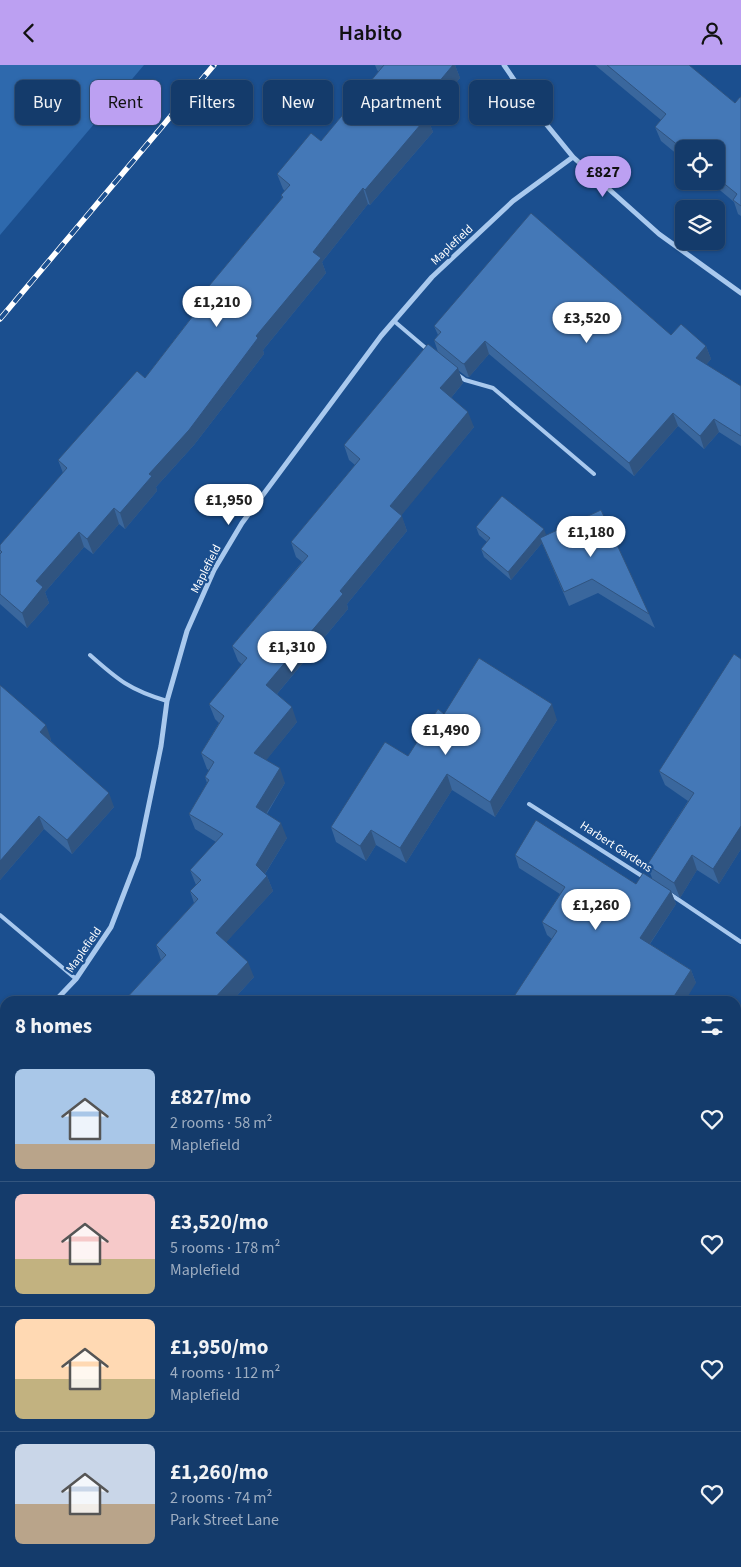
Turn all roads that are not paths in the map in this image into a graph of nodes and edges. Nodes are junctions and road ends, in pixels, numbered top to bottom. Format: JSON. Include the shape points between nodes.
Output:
{"nodes":[{"id":1,"x":504,"y":65,"type":"edge"},
{"id":2,"x":573,"y":157,"type":"junction"},
{"id":3,"x":741,"y":293,"type":"edge"},
{"id":4,"x":394,"y":321,"type":"junction"},
{"id":5,"x":430,"y":352,"type":"edge"},
{"id":6,"x":452,"y":369,"type":"edge"},
{"id":7,"x":594,"y":474,"type":"dead end"},
{"id":8,"x":90,"y":655,"type":"dead end"},
{"id":9,"x":167,"y":701,"type":"junction"},
{"id":10,"x":529,"y":804,"type":"dead end"},
{"id":11,"x":652,"y":883,"type":"edge"},
{"id":12,"x":668,"y":893,"type":"edge"},
{"id":13,"x":0,"y":915,"type":"edge"},
{"id":14,"x":741,"y":942,"type":"edge"},
{"id":15,"x":76,"y":979,"type":"junction"},
{"id":16,"x":60,"y":996,"type":"edge"}],
"edges":[{"from":1,"to":2,"type":"street"},
{"from":2,"to":3,"type":"street","via":[[660,234]]},
{"from":2,"to":4,"type":"street","name":"Maplefield","via":[[513,201],[432,277]]},
{"from":4,"to":5,"type":"lane"},
{"from":4,"to":9,"type":"street","name":"Maplefield","via":[[242,523],[214,570],[187,631]]},
{"from":6,"to":7,"type":"lane","via":[[465,381],[493,388]]},
{"from":8,"to":9,"type":"lane","via":[[119,681],[140,693]]},
{"from":9,"to":15,"type":"street","name":"Maplefield","via":[[162,746],[138,857],[111,927]]},
{"from":10,"to":11,"type":"lane","name":"Harbert Gardens"},
{"from":12,"to":14,"type":"lane"},
{"from":13,"to":15,"type":"lane"},
{"from":15,"to":16,"type":"street","name":"Maplefield"}]}
